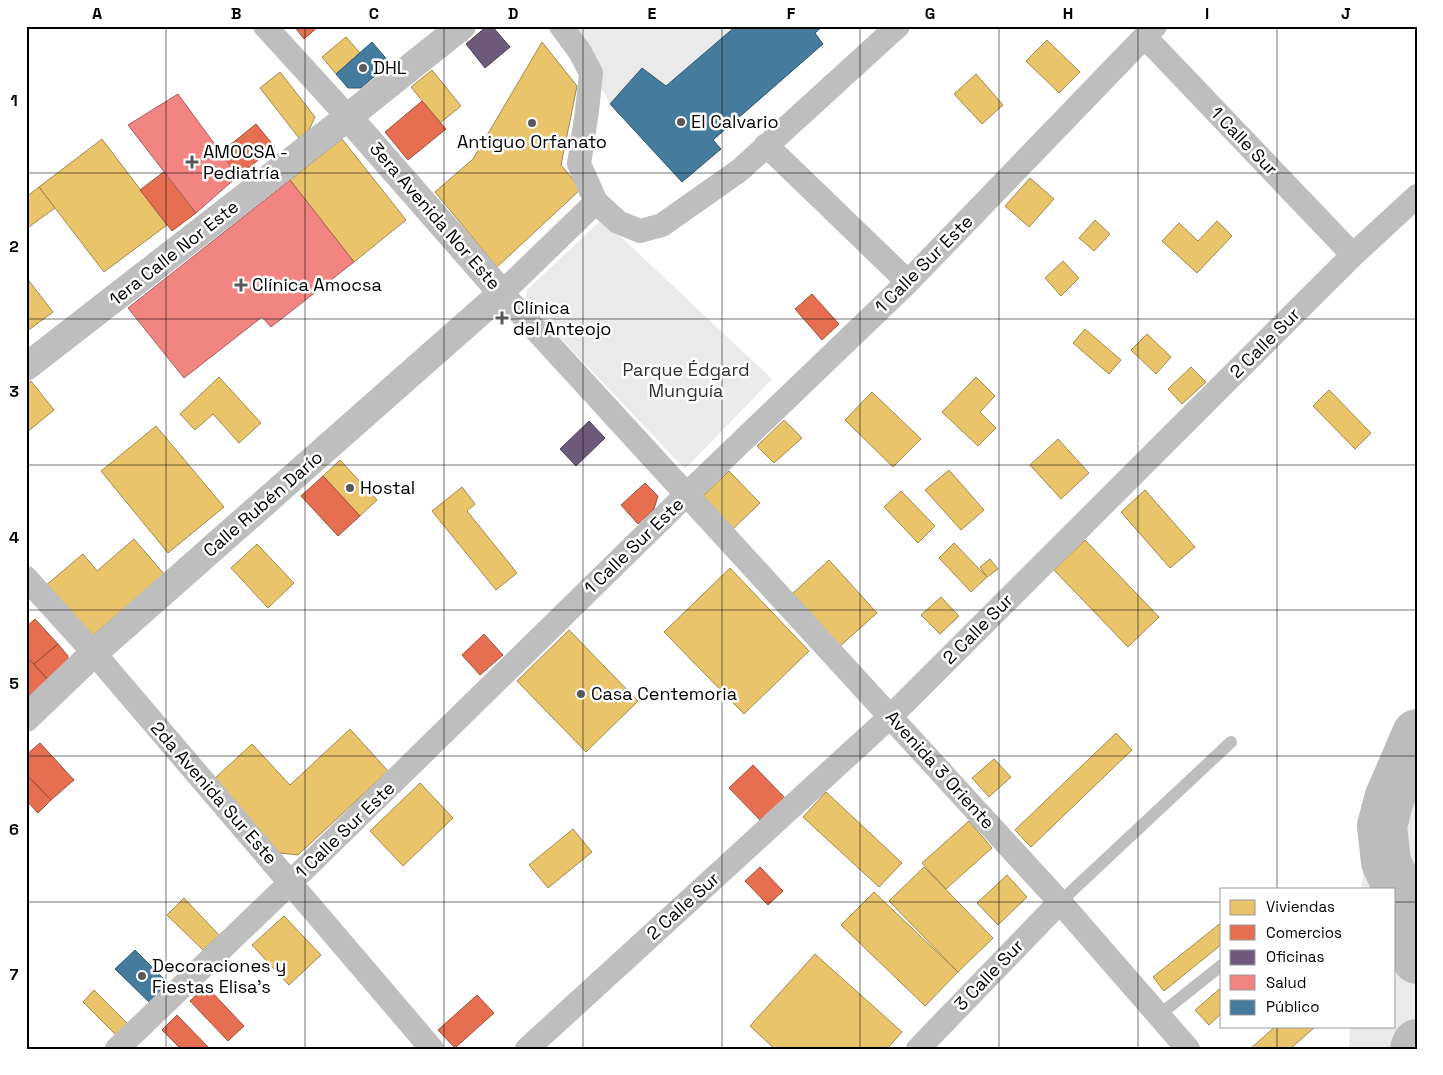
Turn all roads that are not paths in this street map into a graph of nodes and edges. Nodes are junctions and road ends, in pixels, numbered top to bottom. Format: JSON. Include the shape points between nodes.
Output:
{"nodes":[{"id":1,"x":265,"y":26,"type":"edge"},
{"id":2,"x":462,"y":26,"type":"edge"},
{"id":3,"x":561,"y":26,"type":"edge"},
{"id":4,"x":898,"y":26,"type":"edge"},
{"id":5,"x":1150,"y":32,"type":"edge"},
{"id":6,"x":348,"y":117,"type":"junction"},
{"id":7,"x":766,"y":145,"type":"junction"},
{"id":8,"x":1417,"y":196,"type":"edge"},
{"id":9,"x":596,"y":202,"type":"junction"},
{"id":10,"x":1353,"y":255,"type":"junction"},
{"id":11,"x":908,"y":282,"type":"junction"},
{"id":12,"x":502,"y":293,"type":"junction"},
{"id":13,"x":26,"y":367,"type":"edge"},
{"id":14,"x":687,"y":494,"type":"junction"},
{"id":15,"x":26,"y":578,"type":"edge"},
{"id":16,"x":94,"y":652,"type":"junction"},
{"id":17,"x":891,"y":716,"type":"junction"},
{"id":18,"x":26,"y":718,"type":"edge"},
{"id":19,"x":1231,"y":742,"type":"dead end"},
{"id":20,"x":291,"y":882,"type":"junction"},
{"id":21,"x":1060,"y":902,"type":"junction"},
{"id":22,"x":1220,"y":967,"type":"edge"},
{"id":23,"x":1159,"y":1015,"type":"junction"},
{"id":24,"x":116,"y":1049,"type":"edge"},
{"id":25,"x":432,"y":1049,"type":"edge"},
{"id":26,"x":527,"y":1049,"type":"edge"},
{"id":27,"x":918,"y":1049,"type":"edge"},
{"id":28,"x":1188,"y":1049,"type":"edge"}],
"edges":[{"from":1,"to":6,"type":"street","name":"3era Avenida Nor Este"},
{"from":2,"to":6,"type":"street","name":"1era Calle Nor Este"},
{"from":3,"to":9,"type":"street","via":[[591,73],[579,164]]},
{"from":4,"to":7,"type":"street"},
{"from":5,"to":10,"type":"street","name":"1 Calle Sur"},
{"from":5,"to":11,"type":"street","name":"1 Calle Sur Este"},
{"from":6,"to":12,"type":"street","name":"3era Avenida Nor Este"},
{"from":6,"to":13,"type":"street","name":"1era Calle Nor Este"},
{"from":7,"to":9,"type":"street","via":[[740,170],[662,225],[640,231],[618,222]]},
{"from":7,"to":11,"type":"street"},
{"from":8,"to":10,"type":"street","name":"2 Calle Sur"},
{"from":9,"to":12,"type":"street"},
{"from":10,"to":17,"type":"street","name":"2 Calle Sur"},
{"from":11,"to":14,"type":"street","name":"1 Calle Sur Este"},
{"from":12,"to":14,"type":"street","name":"3era Avenida Nor Este"},
{"from":12,"to":16,"type":"street","name":"Calle Rubén Darío"},
{"from":14,"to":17,"type":"street","name":"Avenida 3 Oriente"},
{"from":14,"to":20,"type":"street","name":"1 Calle Sur Este"},
{"from":15,"to":16,"type":"street","name":"2da Avenida Sur Este"},
{"from":16,"to":18,"type":"street","name":"Calle Rubén Darío"},
{"from":16,"to":20,"type":"street","name":"2da Avenida Sur Este"},
{"from":17,"to":21,"type":"street","name":"Avenida 3 Oriente"},
{"from":17,"to":26,"type":"street","name":"2 Calle Sur"},
{"from":19,"to":21,"type":"lane"},
{"from":20,"to":24,"type":"street","name":"1 Calle Sur Este"},
{"from":20,"to":25,"type":"street","name":"2da Avenida Sur Este"},
{"from":21,"to":23,"type":"street","name":"Avenida 3 Oriente"},
{"from":21,"to":27,"type":"street","name":"3 Calle Sur"},
{"from":22,"to":23,"type":"lane"},
{"from":23,"to":28,"type":"street","name":"Avenida 3 Oriente"}]}
